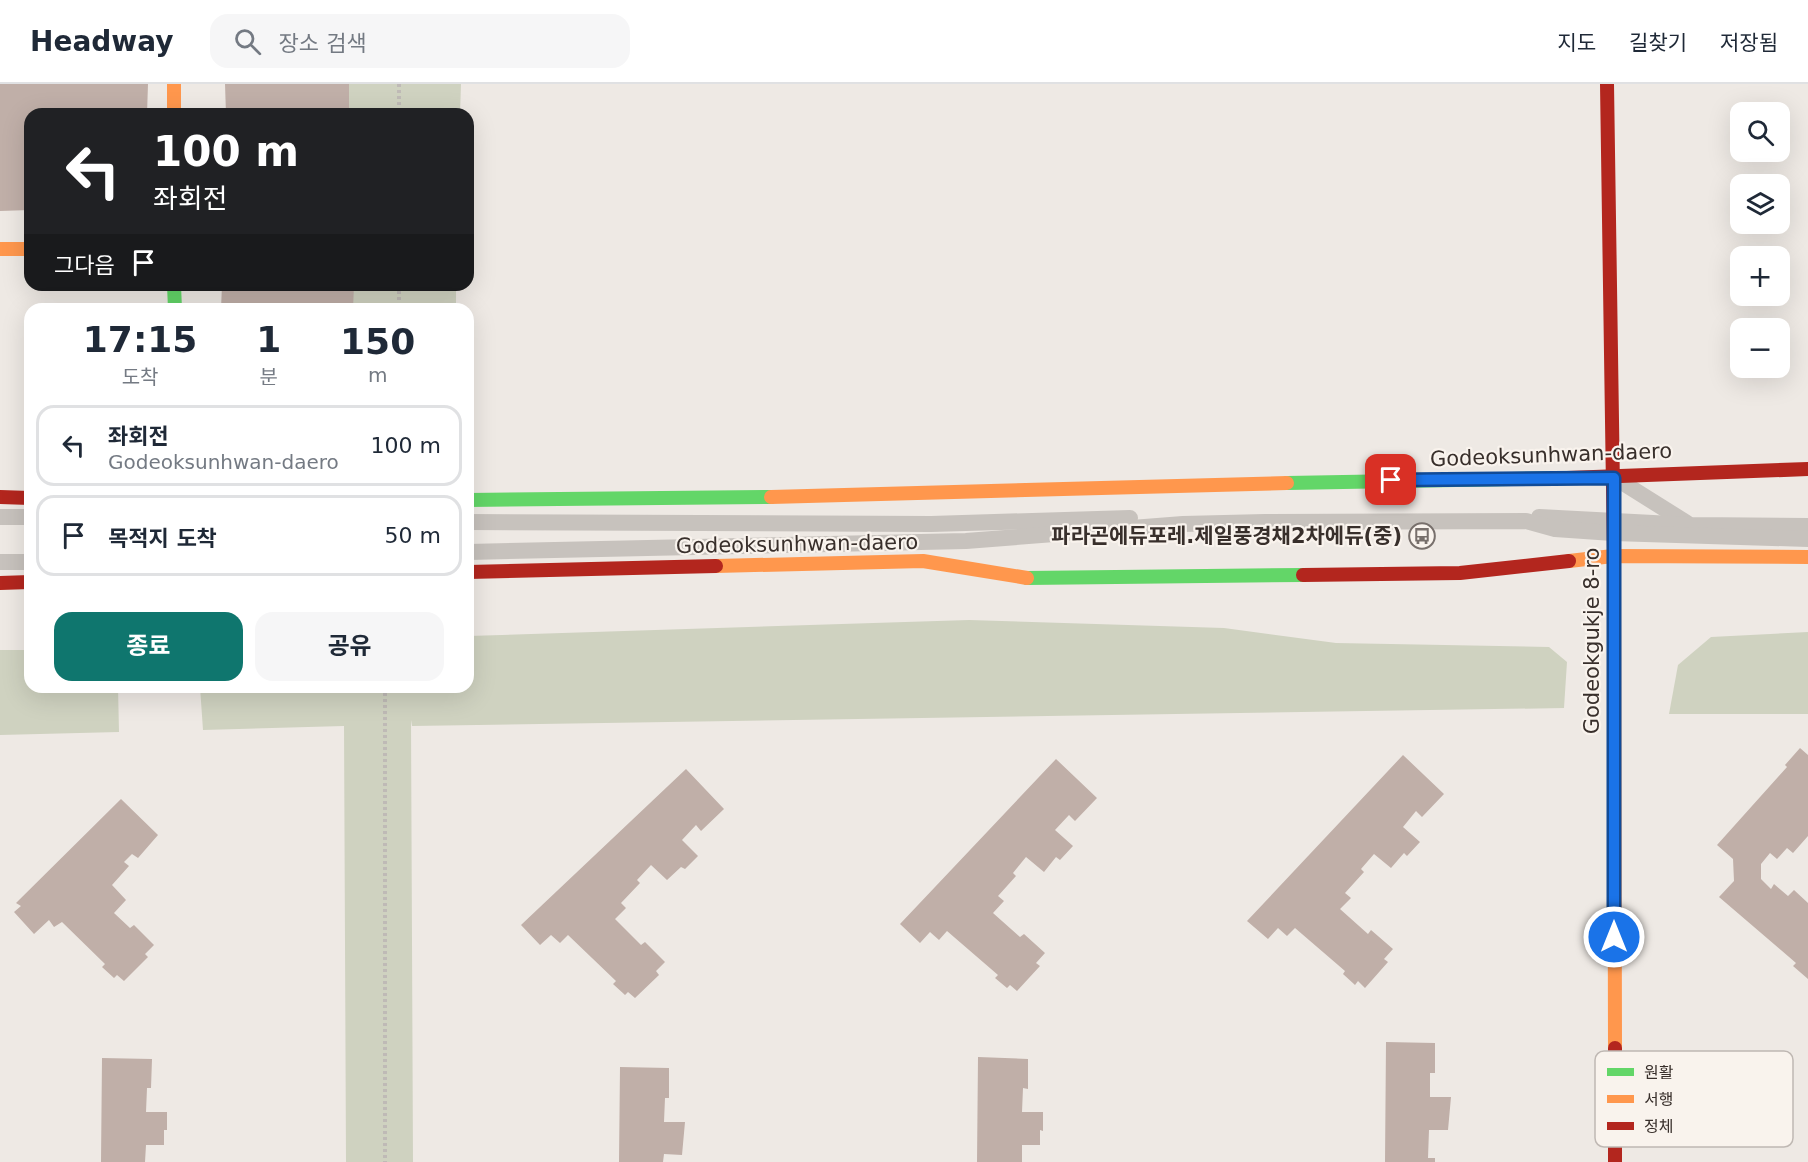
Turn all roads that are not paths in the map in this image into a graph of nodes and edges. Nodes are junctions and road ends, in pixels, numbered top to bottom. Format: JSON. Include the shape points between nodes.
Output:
{"nodes":[{"id":1,"x":174,"y":84,"type":"edge"},
{"id":2,"x":1607,"y":84,"type":"edge"},
{"id":3,"x":174,"y":108,"type":"edge"},
{"id":4,"x":0,"y":249,"type":"edge"},
{"id":5,"x":24,"y":249,"type":"edge"},
{"id":6,"x":1808,"y":469,"type":"edge"},
{"id":7,"x":1614,"y":478,"type":"junction"},
{"id":8,"x":0,"y":497,"type":"edge"},
{"id":9,"x":24,"y":498,"type":"edge"},
{"id":10,"x":474,"y":500,"type":"edge"},
{"id":11,"x":0,"y":517,"type":"edge"},
{"id":12,"x":24,"y":517,"type":"edge"},
{"id":13,"x":474,"y":522,"type":"edge"},
{"id":14,"x":1691,"y":525,"type":"junction"},
{"id":15,"x":1808,"y":526,"type":"edge"},
{"id":16,"x":1613,"y":527,"type":"junction"},
{"id":17,"x":1555,"y":529,"type":"junction"},
{"id":18,"x":1808,"y":540,"type":"edge"},
{"id":19,"x":966,"y":541,"type":"junction"},
{"id":20,"x":474,"y":552,"type":"edge"},
{"id":21,"x":1613,"y":556,"type":"junction"},
{"id":22,"x":1808,"y":557,"type":"edge"},
{"id":23,"x":923,"y":561,"type":"junction"},
{"id":24,"x":0,"y":562,"type":"edge"},
{"id":25,"x":24,"y":562,"type":"edge"},
{"id":26,"x":474,"y":572,"type":"edge"},
{"id":27,"x":24,"y":582,"type":"edge"},
{"id":28,"x":0,"y":583,"type":"edge"},
{"id":29,"x":1615,"y":1051,"type":"edge"},
{"id":30,"x":1616,"y":1147,"type":"edge"},
{"id":31,"x":1616,"y":1162,"type":"edge"}],
"edges":[{"from":1,"to":3,"type":"street"},
{"from":2,"to":7,"type":"street","name":"Godeokgukje 8-ro"},
{"from":4,"to":5,"type":"street"},
{"from":6,"to":7,"type":"street","name":"Godeoksunhwan-daero"},
{"from":7,"to":10,"type":"street","name":"Godeoksunhwan-daero"},
{"from":7,"to":14,"type":"lane"},
{"from":7,"to":16,"type":"street","name":"Godeokgukje 8-ro"},
{"from":8,"to":9,"type":"street"},
{"from":11,"to":12,"type":"lane"},
{"from":13,"to":16,"type":"lane","via":[[931,524],[1372,512]]},
{"from":14,"to":15,"type":"lane"},
{"from":14,"to":16,"type":"lane"},
{"from":16,"to":17,"type":"lane"},
{"from":16,"to":18,"type":"lane"},
{"from":16,"to":21,"type":"street","name":"Godeokgukje 8-ro"},
{"from":17,"to":19,"type":"lane","via":[[1526,521],[1333,520],[1183,525]]},
{"from":17,"to":21,"type":"lane"},
{"from":19,"to":20,"type":"lane"},
{"from":19,"to":23,"type":"lane"},
{"from":21,"to":22,"type":"street","name":"Godeoksunhwan-daero"},
{"from":21,"to":23,"type":"street","name":"Godeoksunhwan-daero","via":[[1460,573],[1023,578]]},
{"from":21,"to":29,"type":"street","name":"Godeokgukje 8-ro"},
{"from":23,"to":26,"type":"street","name":"Godeoksunhwan-daero"},
{"from":24,"to":25,"type":"lane"},
{"from":27,"to":28,"type":"street"},
{"from":30,"to":31,"type":"street","name":"Godeokgukje 8-ro"}]}
